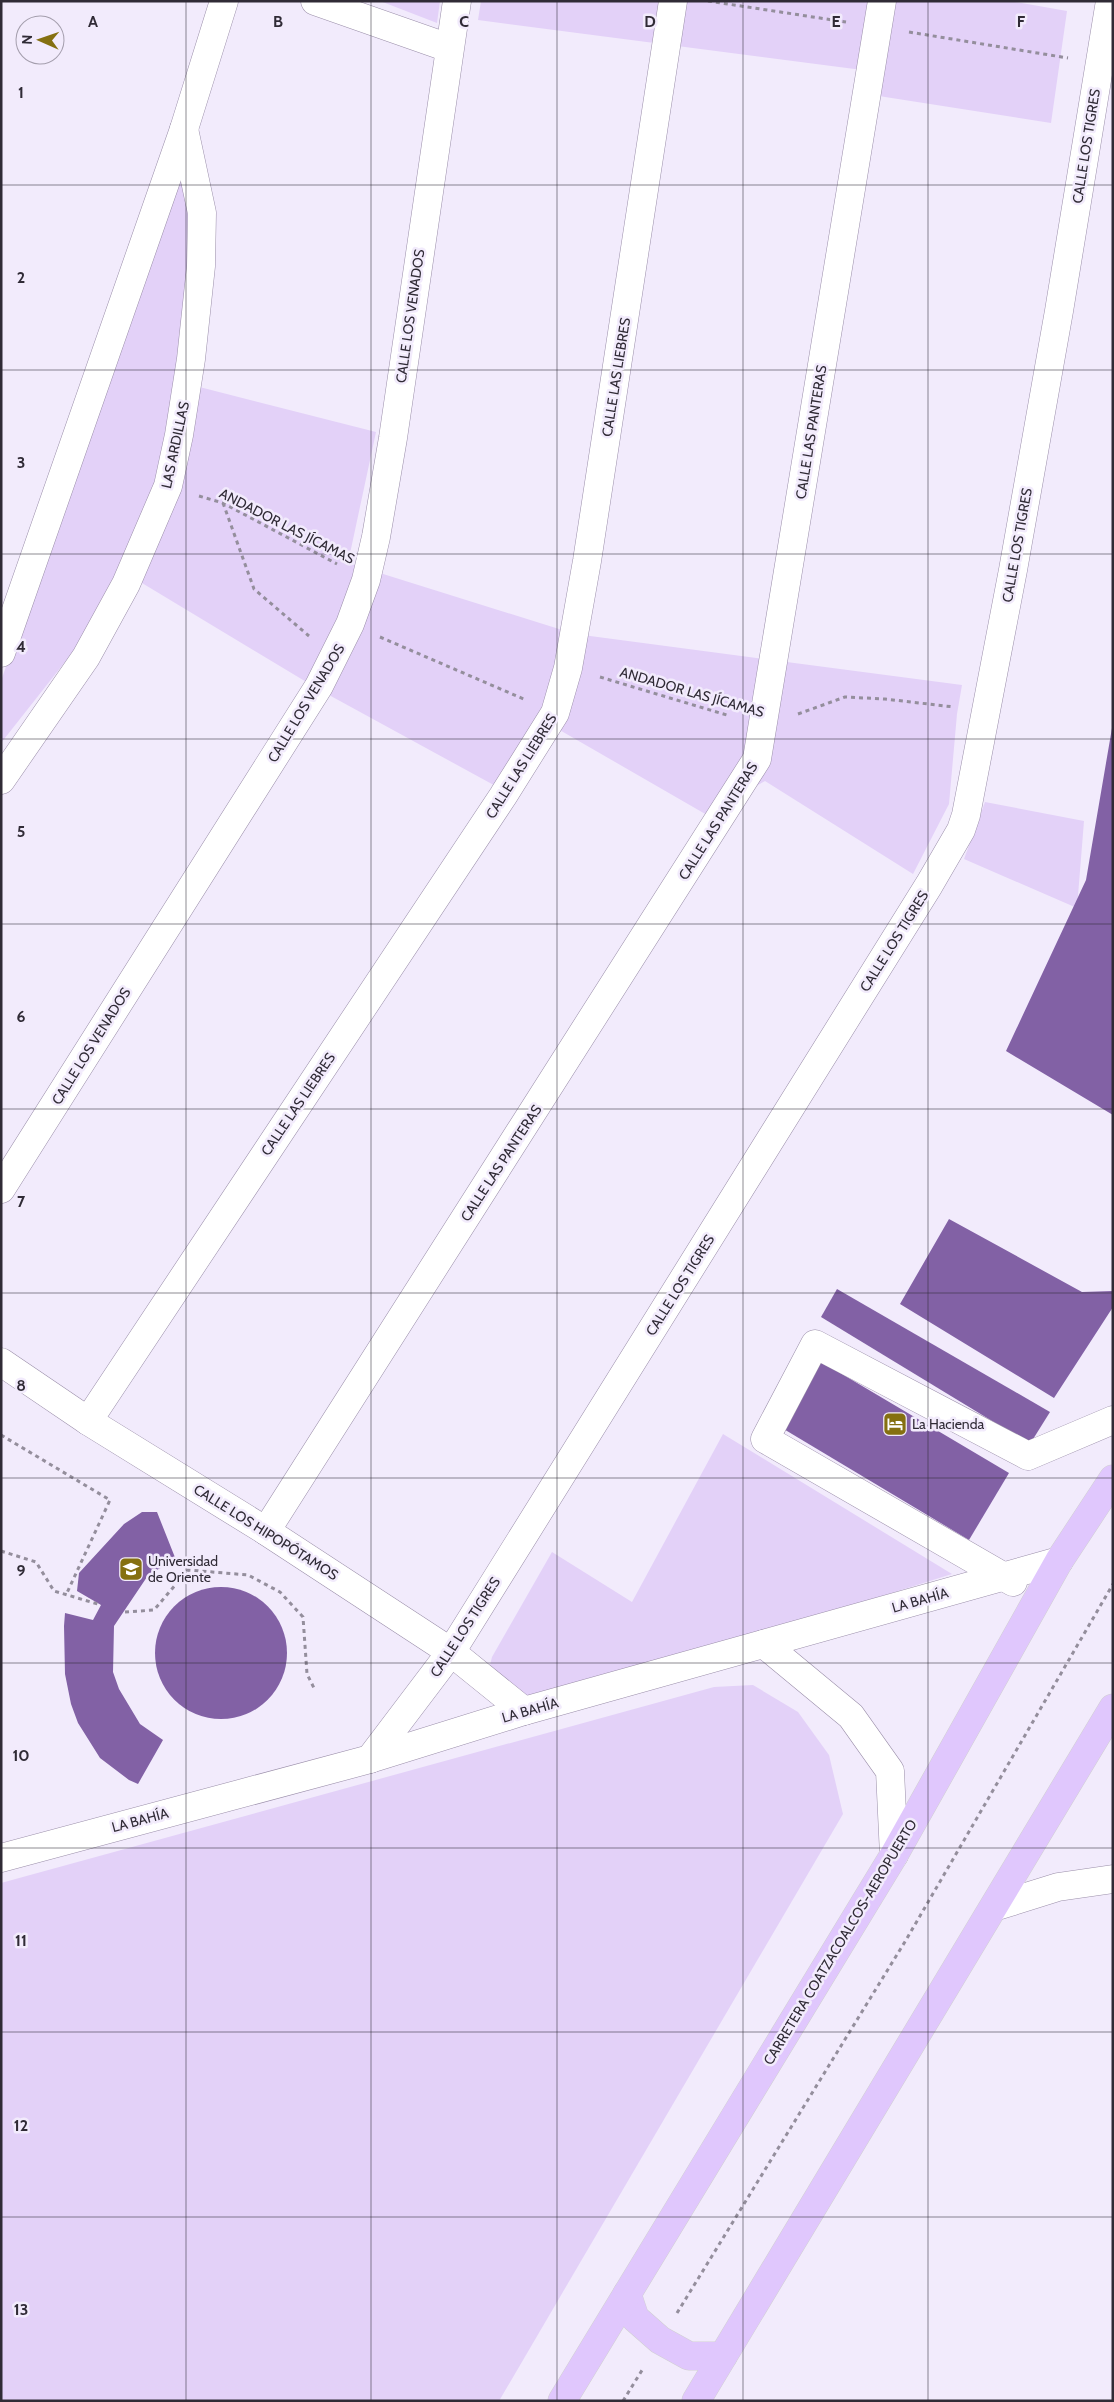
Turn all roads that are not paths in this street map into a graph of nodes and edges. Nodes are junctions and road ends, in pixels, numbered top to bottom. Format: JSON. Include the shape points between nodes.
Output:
{"nodes":[{"id":1,"x":224,"y":1,"type":"edge"},
{"id":2,"x":315,"y":1,"type":"edge"},
{"id":3,"x":457,"y":1,"type":"edge"},
{"id":4,"x":673,"y":1,"type":"edge"},
{"id":5,"x":882,"y":1,"type":"edge"},
{"id":6,"x":1110,"y":1,"type":"edge"},
{"id":7,"x":449,"y":48,"type":"junction"},
{"id":8,"x":184,"y":129,"type":"junction"},
{"id":9,"x":1,"y":653,"type":"edge"},
{"id":10,"x":1,"y":780,"type":"edge"},
{"id":11,"x":1,"y":1189,"type":"edge"},
{"id":12,"x":1,"y":1362,"type":"edge"},
{"id":13,"x":1113,"y":1420,"type":"edge"},
{"id":14,"x":88,"y":1421,"type":"junction"},
{"id":15,"x":1113,"y":1479,"type":"edge"},
{"id":16,"x":266,"y":1531,"type":"junction"},
{"id":17,"x":1059,"y":1561,"type":"junction"},
{"id":18,"x":1003,"y":1576,"type":"junction"},
{"id":19,"x":1039,"y":1597,"type":"junction"},
{"id":20,"x":764,"y":1644,"type":"junction"},
{"id":21,"x":451,"y":1652,"type":"junction"},
{"id":22,"x":1113,"y":1708,"type":"edge"},
{"id":23,"x":524,"y":1712,"type":"junction"},
{"id":24,"x":370,"y":1759,"type":"junction"},
{"id":25,"x":894,"y":1855,"type":"junction"},
{"id":26,"x":1,"y":1858,"type":"edge"},
{"id":27,"x":1113,"y":1879,"type":"edge"},
{"id":28,"x":994,"y":1907,"type":"junction"},
{"id":29,"x":627,"y":2294,"type":"junction"},
{"id":30,"x":723,"y":2356,"type":"junction"},
{"id":31,"x":562,"y":2401,"type":"edge"},
{"id":32,"x":696,"y":2401,"type":"edge"}],
"edges":[{"from":1,"to":8,"type":"street","name":"LAS ARDILLAS"},
{"from":2,"to":7,"type":"street"},
{"from":3,"to":7,"type":"street","name":"CALLE LOS VENADOS"},
{"from":4,"to":14,"type":"street","name":"CALLE LAS LIEBRES","via":[[587,561],[568,668],[555,713]]},
{"from":5,"to":16,"type":"street","name":"CALLE LAS PANTERAS","via":[[757,760]]},
{"from":6,"to":21,"type":"street","name":"CALLE LOS TIGRES","via":[[1058,321],[987,710],[961,830]]},
{"from":7,"to":11,"type":"street","name":"CALLE LOS VENADOS","via":[[393,438],[366,580],[350,624],[319,686]]},
{"from":8,"to":9,"type":"street","name":"LAS ARDILLAS"},
{"from":8,"to":10,"type":"street","name":"LAS ARDILLAS","via":[[202,213],[202,266],[180,435],[168,486],[126,584],[86,657]]},
{"from":12,"to":14,"type":"street","name":"CALLE LOS HIPOPÓTAMOS"},
{"from":13,"to":18,"type":"street","via":[[1028,1456],[815,1344],[765,1440]]},
{"from":14,"to":16,"type":"street","name":"CALLE LOS HIPOPÓTAMOS"},
{"from":15,"to":17,"type":"main road","name":"CARRETERA COATZACOALCOS-AEROPUERTO"},
{"from":16,"to":21,"type":"street","name":"CALLE LOS HIPOPÓTAMOS"},
{"from":17,"to":18,"type":"street","name":"LA BAHÍA"},
{"from":17,"to":19,"type":"main road","name":"CARRETERA COATZACOALCOS-AEROPUERTO"},
{"from":18,"to":19,"type":"street"},
{"from":18,"to":20,"type":"street","name":"LA BAHÍA"},
{"from":19,"to":25,"type":"main road","name":"CARRETERA COATZACOALCOS-AEROPUERTO"},
{"from":20,"to":23,"type":"street","name":"LA BAHÍA"},
{"from":20,"to":25,"type":"street","via":[[851,1716],[890,1771]]},
{"from":21,"to":23,"type":"street","name":"CALLE LOS HIPOPÓTAMOS"},
{"from":21,"to":24,"type":"street","name":"CALLE LOS TIGRES"},
{"from":22,"to":28,"type":"main road"},
{"from":23,"to":24,"type":"street","name":"LA BAHÍA"},
{"from":24,"to":26,"type":"street","name":"LA BAHÍA"},
{"from":25,"to":29,"type":"main road","name":"CARRETERA COATZACOALCOS-AEROPUERTO"},
{"from":27,"to":28,"type":"street","via":[[1058,1887]]},
{"from":28,"to":30,"type":"main road"},
{"from":29,"to":30,"type":"main road","via":[[635,2318],[660,2340],[689,2356]]},
{"from":29,"to":31,"type":"main road","name":"CARRETERA COATZACOALCOS-AEROPUERTO"},
{"from":30,"to":32,"type":"main road"}]}
